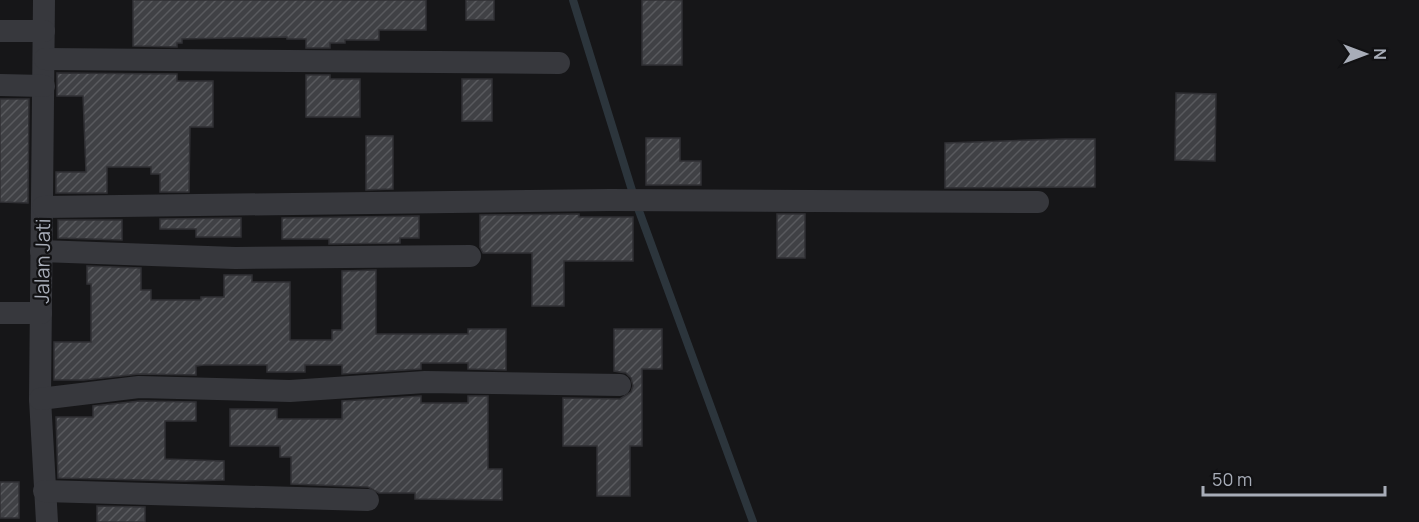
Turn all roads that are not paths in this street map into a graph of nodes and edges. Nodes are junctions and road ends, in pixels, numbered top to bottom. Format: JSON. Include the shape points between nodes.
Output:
{"nodes":[{"id":1,"x":44,"y":0,"type":"edge"},
{"id":2,"x":0,"y":31,"type":"edge"},
{"id":3,"x":44,"y":31,"type":"junction"},
{"id":4,"x":45,"y":59,"type":"junction"},
{"id":5,"x":559,"y":63,"type":"dead end"},
{"id":6,"x":0,"y":85,"type":"edge"},
{"id":7,"x":44,"y":86,"type":"junction"},
{"id":8,"x":1038,"y":202,"type":"dead end"},
{"id":9,"x":43,"y":207,"type":"junction"},
{"id":10,"x":41,"y":252,"type":"junction"},
{"id":11,"x":470,"y":256,"type":"dead end"},
{"id":12,"x":0,"y":313,"type":"edge"},
{"id":13,"x":41,"y":313,"type":"junction"},
{"id":14,"x":620,"y":385,"type":"dead end"},
{"id":15,"x":40,"y":399,"type":"junction"},
{"id":16,"x":44,"y":491,"type":"junction"},
{"id":17,"x":368,"y":500,"type":"dead end"},
{"id":18,"x":47,"y":522,"type":"edge"}],
"edges":[{"from":1,"to":3,"type":"street","name":"Jalan Jati"},
{"from":2,"to":3,"type":"street"},
{"from":3,"to":4,"type":"street","name":"Jalan Jati"},
{"from":4,"to":5,"type":"street"},
{"from":4,"to":7,"type":"street","name":"Jalan Jati"},
{"from":6,"to":7,"type":"street"},
{"from":7,"to":9,"type":"street","name":"Jalan Jati"},
{"from":8,"to":9,"type":"street","via":[[610,200]]},
{"from":9,"to":10,"type":"street","name":"Jalan Jati"},
{"from":10,"to":11,"type":"street","via":[[246,258]]},
{"from":10,"to":13,"type":"street","name":"Jalan Jati"},
{"from":12,"to":13,"type":"street"},
{"from":13,"to":15,"type":"street","name":"Jalan Jati"},
{"from":14,"to":15,"type":"street","via":[[425,382],[291,391],[139,387]]},
{"from":15,"to":16,"type":"street","name":"Jalan Jati"},
{"from":16,"to":17,"type":"street"},
{"from":16,"to":18,"type":"street","name":"Jalan Jati"}]}
